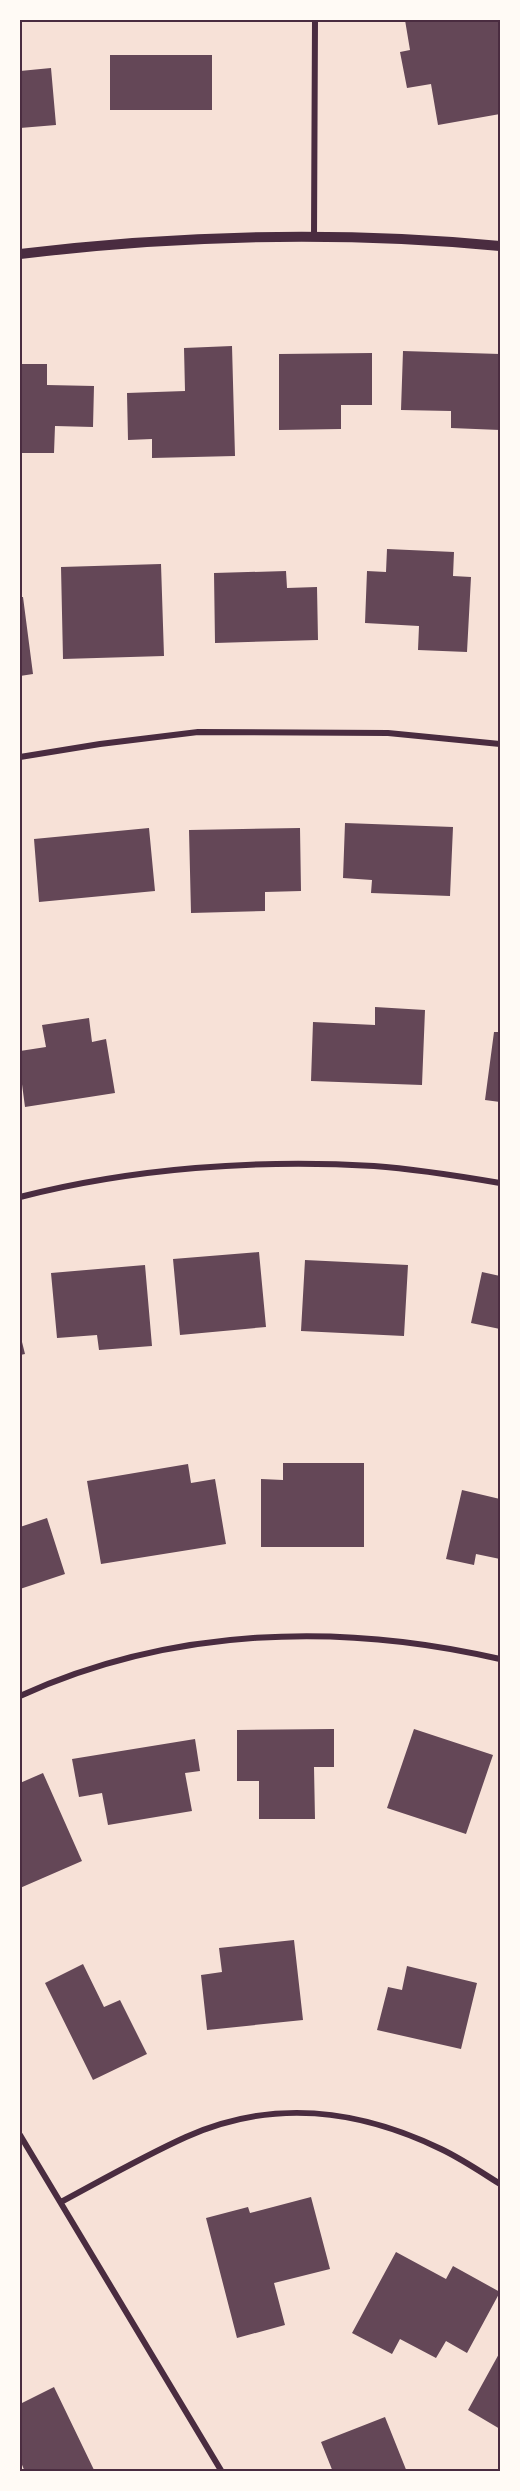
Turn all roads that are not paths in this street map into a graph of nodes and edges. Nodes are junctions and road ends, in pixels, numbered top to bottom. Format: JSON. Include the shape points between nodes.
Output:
{"nodes":[{"id":1,"x":315,"y":20,"type":"edge"},
{"id":2,"x":314,"y":236,"type":"junction"},
{"id":3,"x":501,"y":246,"type":"edge"},
{"id":4,"x":20,"y":254,"type":"edge"},
{"id":5,"x":501,"y":744,"type":"edge"},
{"id":6,"x":20,"y":757,"type":"edge"},
{"id":7,"x":501,"y":1183,"type":"edge"},
{"id":8,"x":20,"y":1197,"type":"edge"},
{"id":9,"x":501,"y":1659,"type":"edge"},
{"id":10,"x":20,"y":1696,"type":"edge"},
{"id":11,"x":20,"y":2135,"type":"edge"},
{"id":12,"x":501,"y":2184,"type":"edge"},
{"id":13,"x":61,"y":2202,"type":"junction"},
{"id":14,"x":222,"y":2472,"type":"edge"}],
"edges":[{"from":1,"to":2,"type":"street"},
{"from":2,"to":3,"type":"street"},
{"from":2,"to":4,"type":"street","via":[[199,238]]},
{"from":5,"to":6,"type":"street","via":[[388,733],[198,732]]},
{"from":7,"to":8,"type":"street","via":[[374,1166],[283,1165],[129,1176]]},
{"from":9,"to":10,"type":"street","via":[[448,1647],[388,1640],[261,1637],[144,1652],[89,1667]]},
{"from":11,"to":13,"type":"street"},
{"from":12,"to":13,"type":"street","via":[[443,2150],[374,2122],[303,2111],[260,2115],[188,2136]]},
{"from":13,"to":14,"type":"street"}]}
